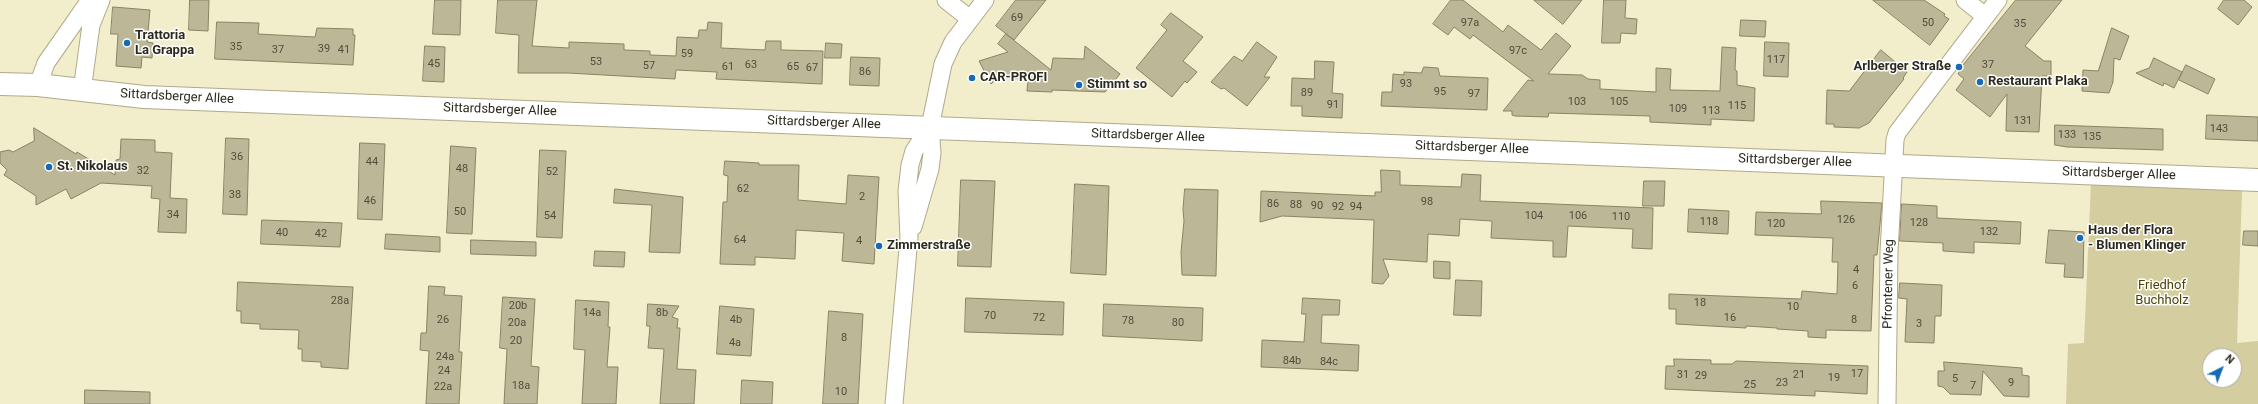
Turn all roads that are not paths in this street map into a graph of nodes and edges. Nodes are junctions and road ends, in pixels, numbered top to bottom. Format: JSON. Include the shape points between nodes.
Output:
{"nodes":[{"id":1,"x":90,"y":0,"type":"edge"},
{"id":2,"x":101,"y":0,"type":"edge"},
{"id":3,"x":946,"y":0,"type":"edge"},
{"id":4,"x":985,"y":0,"type":"edge"},
{"id":5,"x":1965,"y":0,"type":"edge"},
{"id":6,"x":1998,"y":0,"type":"edge"},
{"id":7,"x":1985,"y":16,"type":"junction"},
{"id":8,"x":970,"y":19,"type":"junction"},
{"id":9,"x":0,"y":69,"type":"edge"},
{"id":10,"x":0,"y":84,"type":"edge"},
{"id":11,"x":38,"y":85,"type":"junction"},
{"id":12,"x":82,"y":91,"type":"junction"},
{"id":13,"x":930,"y":127,"type":"junction"},
{"id":14,"x":1893,"y":165,"type":"junction"},
{"id":15,"x":2258,"y":180,"type":"edge"},
{"id":16,"x":894,"y":404,"type":"edge"},
{"id":17,"x":1887,"y":404,"type":"edge"}],
"edges":[{"from":1,"to":11,"type":"street","via":[[46,63]]},
{"from":2,"to":12,"type":"street","via":[[91,25]]},
{"from":3,"to":8,"type":"street"},
{"from":4,"to":8,"type":"street"},
{"from":5,"to":7,"type":"street"},
{"from":6,"to":7,"type":"street"},
{"from":7,"to":14,"type":"street","via":[[1897,133]]},
{"from":8,"to":13,"type":"street","via":[[953,42],[943,64]]},
{"from":9,"to":11,"type":"main road","name":"Sittardsberger Allee"},
{"from":10,"to":11,"type":"main road","name":"Sittardsberger Allee"},
{"from":11,"to":12,"type":"main road","name":"Sittardsberger Allee"},
{"from":12,"to":13,"type":"main road","name":"Sittardsberger Allee","via":[[144,97]]},
{"from":13,"to":14,"type":"main road","name":"Sittardsberger Allee"},
{"from":13,"to":16,"type":"street","via":[[914,151],[910,165],[907,191],[909,238]]},
{"from":14,"to":15,"type":"main road","name":"Sittardsberger Allee"},
{"from":14,"to":17,"type":"street","name":"Pfrontener Weg"}]}
